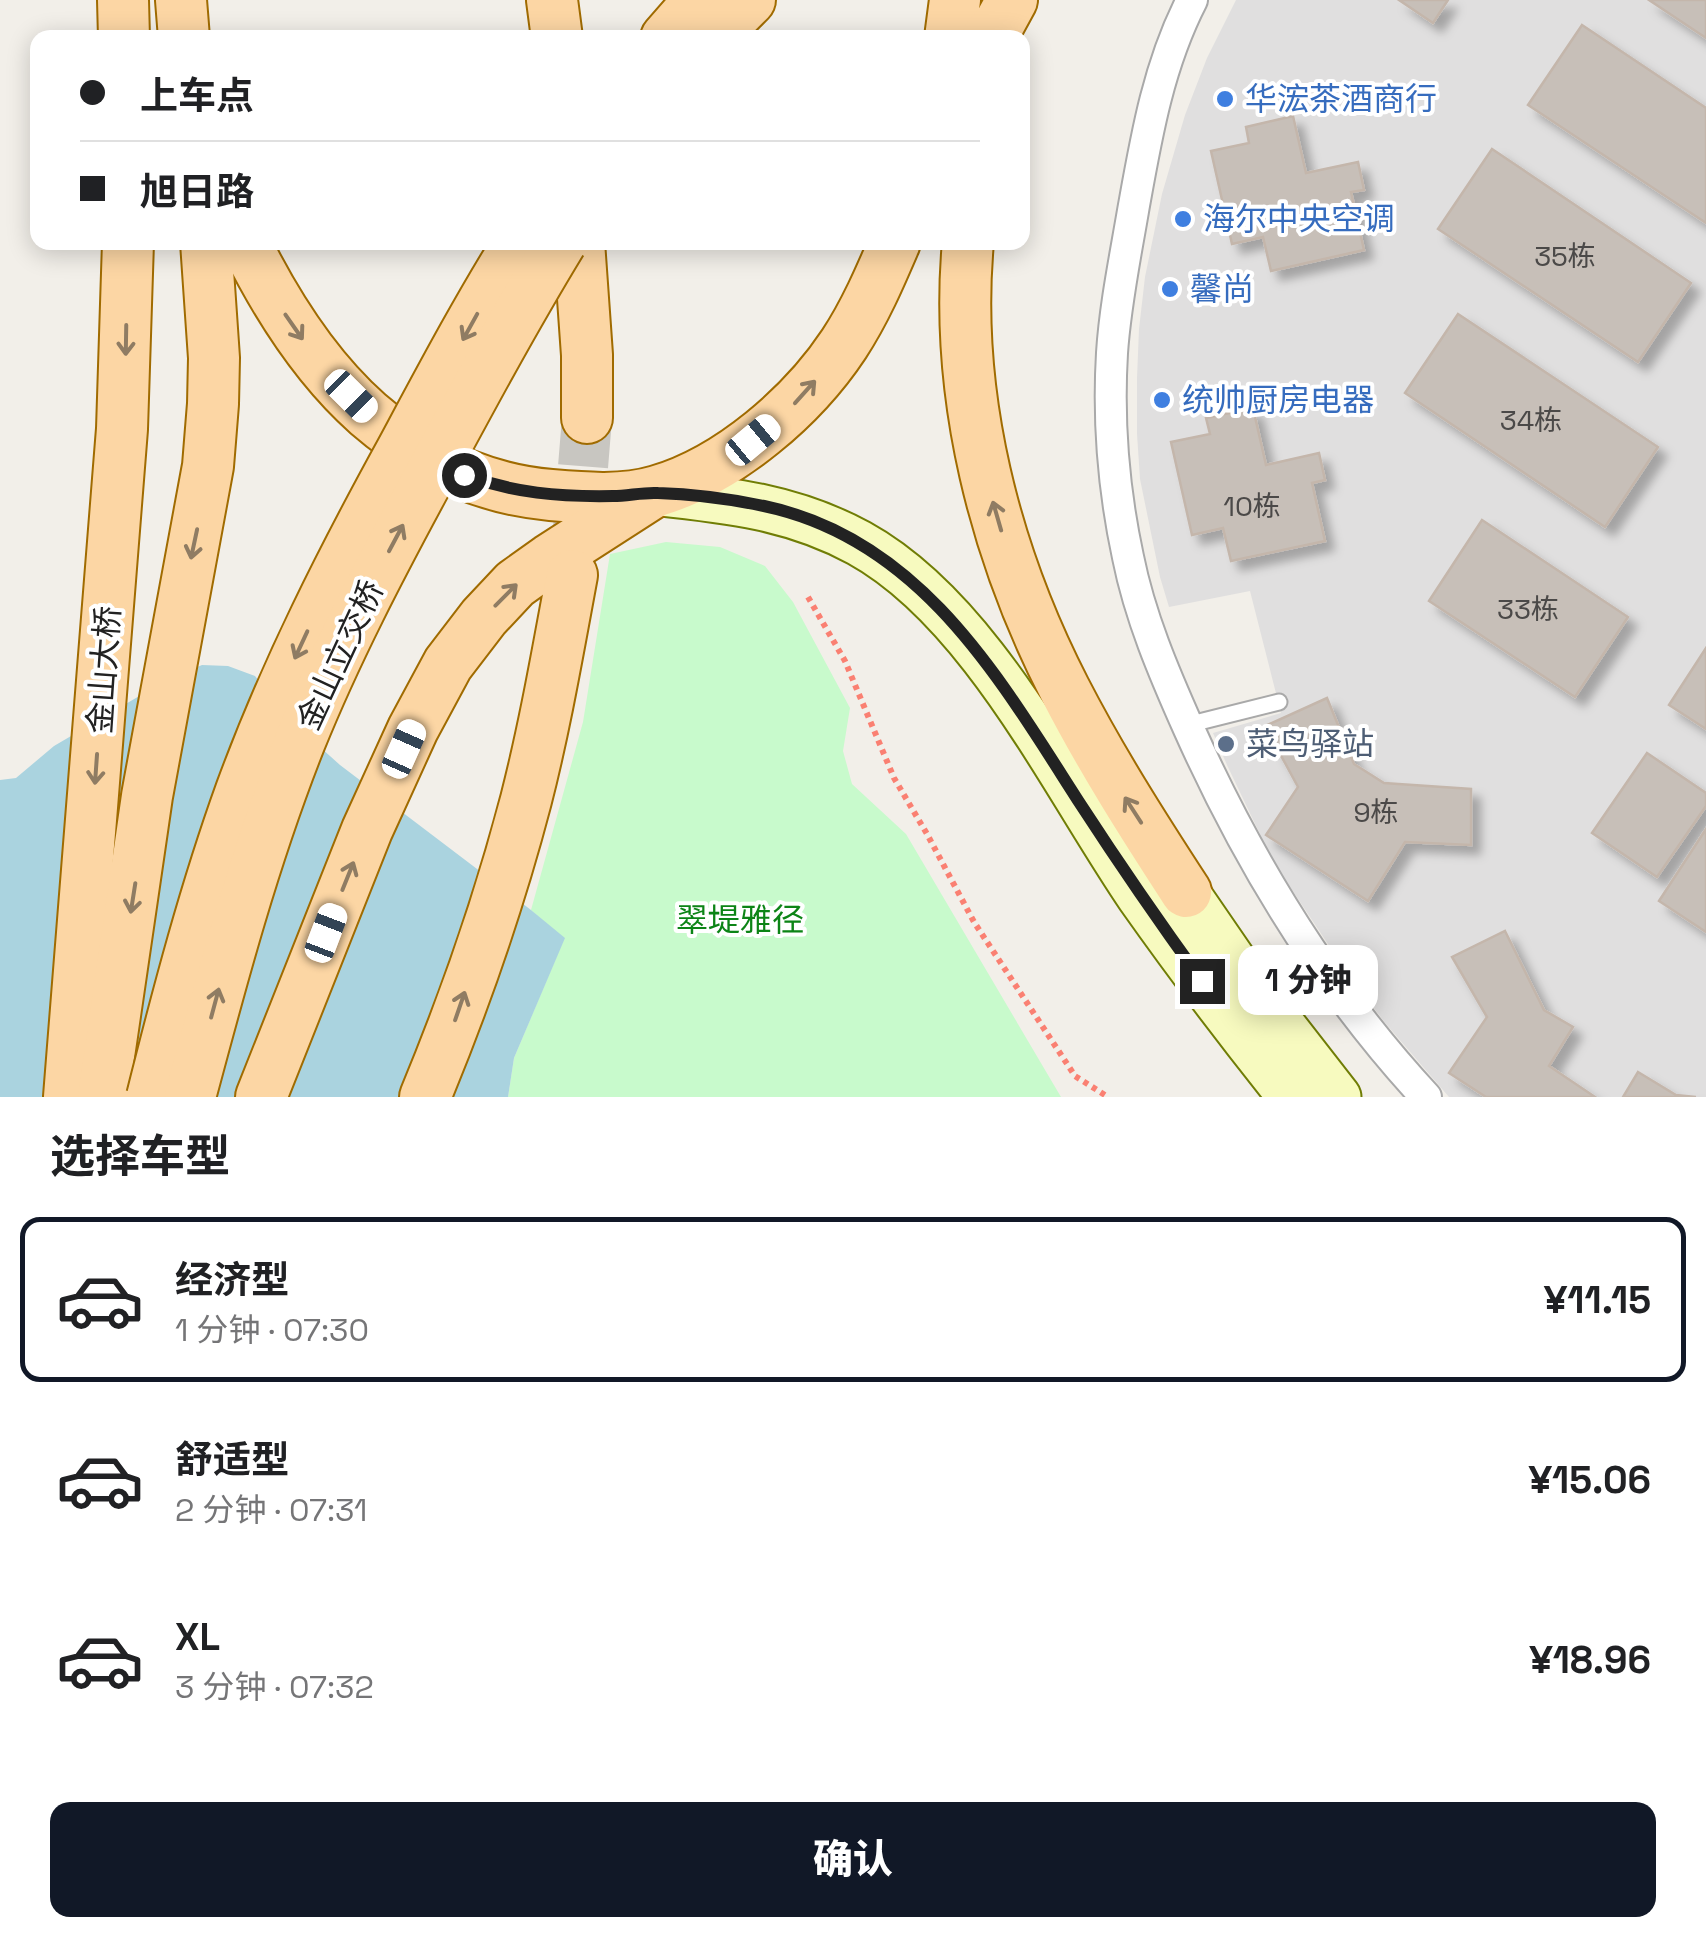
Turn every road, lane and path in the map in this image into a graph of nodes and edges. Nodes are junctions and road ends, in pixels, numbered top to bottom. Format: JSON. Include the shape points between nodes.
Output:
{"nodes":[{"id":1,"x":122,"y":0,"type":"edge"},
{"id":2,"x":181,"y":0,"type":"edge"},
{"id":3,"x":552,"y":0,"type":"edge"},
{"id":4,"x":699,"y":0,"type":"edge"},
{"id":5,"x":750,"y":0,"type":"edge"},
{"id":6,"x":954,"y":0,"type":"edge"},
{"id":7,"x":1012,"y":0,"type":"edge"},
{"id":8,"x":1192,"y":0,"type":"edge"},
{"id":9,"x":124,"y":30,"type":"edge"},
{"id":10,"x":183,"y":30,"type":"edge"},
{"id":11,"x":556,"y":30,"type":"edge"},
{"id":12,"x":673,"y":30,"type":"edge"},
{"id":13,"x":720,"y":30,"type":"edge"},
{"id":14,"x":951,"y":30,"type":"edge"},
{"id":15,"x":994,"y":30,"type":"edge"},
{"id":16,"x":128,"y":250,"type":"edge"},
{"id":17,"x":207,"y":250,"type":"edge"},
{"id":18,"x":249,"y":250,"type":"edge"},
{"id":19,"x":514,"y":250,"type":"edge"},
{"id":20,"x":556,"y":250,"type":"edge"},
{"id":21,"x":580,"y":250,"type":"edge"},
{"id":22,"x":892,"y":250,"type":"edge"},
{"id":23,"x":968,"y":250,"type":"edge"},
{"id":24,"x":587,"y":418,"type":"tunnel mouth"},
{"id":25,"x":654,"y":492,"type":"junction"},
{"id":26,"x":561,"y":567,"type":"junction"},
{"id":27,"x":808,"y":597,"type":"dead end"},
{"id":28,"x":1279,"y":702,"type":"dead end"},
{"id":29,"x":1187,"y":725,"type":"junction"},
{"id":30,"x":1163,"y":894,"type":"junction"},
{"id":31,"x":70,"y":1097,"type":"edge"},
{"id":32,"x":103,"y":1097,"type":"edge"},
{"id":33,"x":152,"y":1097,"type":"edge"},
{"id":34,"x":190,"y":1097,"type":"edge"},
{"id":35,"x":261,"y":1097,"type":"edge"},
{"id":36,"x":425,"y":1097,"type":"edge"},
{"id":37,"x":1108,"y":1097,"type":"edge"},
{"id":38,"x":1291,"y":1097,"type":"edge"},
{"id":39,"x":1338,"y":1097,"type":"edge"},
{"id":40,"x":1426,"y":1097,"type":"edge"}],
"edges":[{"from":1,"to":9,"type":"main road"},
{"from":2,"to":10,"type":"main road"},
{"from":3,"to":11,"type":"main road"},
{"from":4,"to":12,"type":"main road"},
{"from":5,"to":13,"type":"main road"},
{"from":6,"to":14,"type":"main road"},
{"from":7,"to":15,"type":"main road"},
{"from":8,"to":29,"type":"street","via":[[1171,45],[1148,128],[1120,284],[1111,385],[1128,557]]},
{"from":16,"to":31,"type":"main road","name":"金山大桥","one_way":true,"via":[[122,429]]},
{"from":17,"to":32,"type":"main road","one_way":true,"via":[[214,358],[204,499],[147,796]]},
{"from":18,"to":25,"type":"main road","one_way":true,"via":[[291,323],[336,381],[426,456],[464,475],[532,493]]},
{"from":19,"to":33,"type":"main road","name":"金山立交桥","one_way":true,"bridge":true,"via":[[353,539],[294,660],[222,846]]},
{"from":34,"to":20,"type":"main road","name":"金山立交桥","one_way":true,"bridge":true,"via":[[252,875],[321,692],[394,543]]},
{"from":21,"to":24,"type":"main road"},
{"from":25,"to":22,"type":"main road","one_way":true,"via":[[728,457],[801,397],[850,334]]},
{"from":30,"to":23,"type":"main road","one_way":true,"via":[[1118,786],[1036,629],[1008,554],[972,402]]},
{"from":25,"to":26,"type":"main road"},
{"from":25,"to":30,"type":"main road","via":[[768,507],[886,560],[960,629]]},
{"from":35,"to":26,"type":"main road","one_way":true,"via":[[353,862],[431,693],[458,649],[515,584]]},
{"from":36,"to":26,"type":"main road","one_way":true,"via":[[458,1014],[538,751]]},
{"from":27,"to":37,"type":"path","via":[[845,661],[894,778],[974,922],[1075,1076]]},
{"from":28,"to":29,"type":"lane"},
{"from":29,"to":40,"type":"street","via":[[1306,944],[1354,1014]]},
{"from":30,"to":38,"type":"main road"},
{"from":30,"to":39,"type":"main road","via":[[1243,974]]}]}
